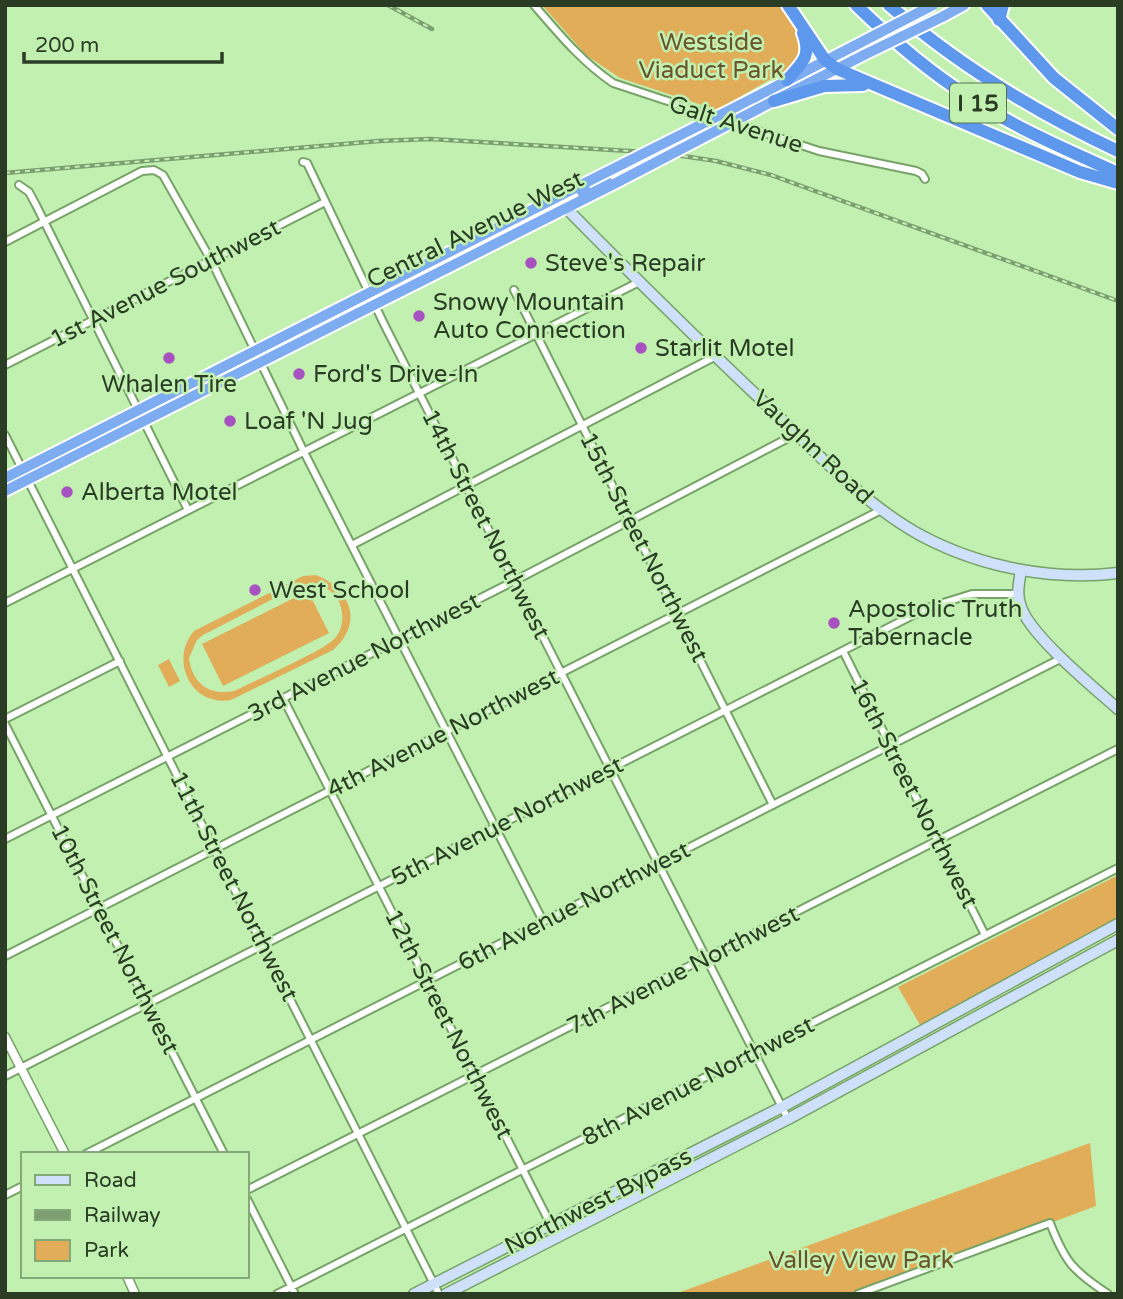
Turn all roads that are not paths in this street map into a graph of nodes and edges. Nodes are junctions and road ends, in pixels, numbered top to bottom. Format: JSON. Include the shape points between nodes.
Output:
{"nodes":[{"id":1,"x":534,"y":5,"type":"edge"},
{"id":2,"x":788,"y":5,"type":"edge"},
{"id":3,"x":856,"y":5,"type":"edge"},
{"id":4,"x":888,"y":5,"type":"edge"},
{"id":5,"x":933,"y":5,"type":"edge"},
{"id":6,"x":964,"y":5,"type":"edge"},
{"id":7,"x":987,"y":5,"type":"edge"},
{"id":8,"x":1003,"y":5,"type":"edge"},
{"id":9,"x":798,"y":20,"type":"junction"},
{"id":10,"x":999,"y":20,"type":"junction"},
{"id":11,"x":825,"y":60,"type":"junction"},
{"id":12,"x":837,"y":69,"type":"junction"},
{"id":13,"x":787,"y":80,"type":"junction"},
{"id":14,"x":896,"y":94,"type":"junction"},
{"id":15,"x":774,"y":100,"type":"junction"},
{"id":16,"x":1118,"y":129,"type":"edge"},
{"id":17,"x":1118,"y":152,"type":"edge"},
{"id":18,"x":303,"y":162,"type":"dead end"},
{"id":19,"x":1118,"y":173,"type":"edge"},
{"id":20,"x":925,"y":180,"type":"dead end"},
{"id":21,"x":1118,"y":183,"type":"edge"},
{"id":22,"x":590,"y":184,"type":"junction"},
{"id":23,"x":19,"y":185,"type":"dead end"},
{"id":24,"x":326,"y":202,"type":"junction"},
{"id":25,"x":567,"y":209,"type":"junction"},
{"id":26,"x":45,"y":221,"type":"junction"},
{"id":27,"x":486,"y":234,"type":"junction"},
{"id":28,"x":5,"y":242,"type":"edge"},
{"id":29,"x":211,"y":260,"type":"junction"},
{"id":30,"x":639,"y":282,"type":"junction"},
{"id":31,"x":514,"y":290,"type":"dead end"},
{"id":32,"x":371,"y":298,"type":"junction"},
{"id":33,"x":93,"y":320,"type":"junction"},
{"id":34,"x":536,"y":334,"type":"junction"},
{"id":35,"x":716,"y":356,"type":"junction"},
{"id":36,"x":257,"y":357,"type":"junction"},
{"id":37,"x":5,"y":365,"type":"edge"},
{"id":38,"x":419,"y":393,"type":"junction"},
{"id":39,"x":140,"y":415,"type":"junction"},
{"id":40,"x":582,"y":426,"type":"junction"},
{"id":41,"x":796,"y":434,"type":"junction"},
{"id":42,"x":5,"y":435,"type":"edge"},
{"id":43,"x":304,"y":452,"type":"junction"},
{"id":44,"x":25,"y":475,"type":"junction"},
{"id":45,"x":5,"y":478,"type":"edge"},
{"id":46,"x":467,"y":485,"type":"junction"},
{"id":47,"x":5,"y":491,"type":"edge"},
{"id":48,"x":188,"y":510,"type":"junction"},
{"id":49,"x":881,"y":510,"type":"junction"},
{"id":50,"x":631,"y":520,"type":"junction"},
{"id":51,"x":352,"y":545,"type":"junction"},
{"id":52,"x":72,"y":569,"type":"junction"},
{"id":53,"x":1021,"y":570,"type":"junction"},
{"id":54,"x":1118,"y":573,"type":"edge"},
{"id":55,"x":516,"y":580,"type":"junction"},
{"id":56,"x":1017,"y":594,"type":"junction"},
{"id":57,"x":5,"y":603,"type":"edge"},
{"id":58,"x":678,"y":614,"type":"junction"},
{"id":59,"x":399,"y":639,"type":"junction"},
{"id":60,"x":843,"y":651,"type":"junction"},
{"id":61,"x":1062,"y":658,"type":"junction"},
{"id":62,"x":120,"y":661,"type":"junction"},
{"id":63,"x":563,"y":673,"type":"junction"},
{"id":64,"x":283,"y":698,"type":"junction"},
{"id":65,"x":1118,"y":709,"type":"edge"},
{"id":66,"x":726,"y":710,"type":"junction"},
{"id":67,"x":5,"y":722,"type":"edge"},
{"id":68,"x":446,"y":732,"type":"junction"},
{"id":69,"x":892,"y":746,"type":"junction"},
{"id":70,"x":1118,"y":749,"type":"edge"},
{"id":71,"x":168,"y":756,"type":"junction"},
{"id":72,"x":611,"y":768,"type":"junction"},
{"id":73,"x":330,"y":791,"type":"junction"},
{"id":74,"x":773,"y":805,"type":"junction"},
{"id":75,"x":52,"y":815,"type":"junction"},
{"id":76,"x":495,"y":828,"type":"junction"},
{"id":77,"x":5,"y":839,"type":"edge"},
{"id":78,"x":938,"y":840,"type":"junction"},
{"id":79,"x":215,"y":849,"type":"junction"},
{"id":80,"x":659,"y":863,"type":"junction"},
{"id":81,"x":1118,"y":868,"type":"edge"},
{"id":82,"x":379,"y":886,"type":"junction"},
{"id":83,"x":99,"y":908,"type":"junction"},
{"id":84,"x":543,"y":921,"type":"junction"},
{"id":85,"x":1118,"y":924,"type":"edge"},
{"id":86,"x":985,"y":935,"type":"junction"},
{"id":87,"x":1118,"y":940,"type":"edge"},
{"id":88,"x":263,"y":945,"type":"junction"},
{"id":89,"x":5,"y":956,"type":"edge"},
{"id":90,"x":706,"y":959,"type":"junction"},
{"id":91,"x":427,"y":980,"type":"junction"},
{"id":92,"x":148,"y":1004,"type":"junction"},
{"id":93,"x":5,"y":1037,"type":"edge"},
{"id":94,"x":311,"y":1040,"type":"junction"},
{"id":95,"x":755,"y":1052,"type":"junction"},
{"id":96,"x":21,"y":1068,"type":"junction"},
{"id":97,"x":475,"y":1075,"type":"junction"},
{"id":98,"x":5,"y":1076,"type":"edge"},
{"id":99,"x":195,"y":1098,"type":"junction"},
{"id":100,"x":782,"y":1107,"type":"junction"},
{"id":101,"x":788,"y":1119,"type":"junction"},
{"id":102,"x":359,"y":1134,"type":"junction"},
{"id":103,"x":64,"y":1152,"type":"edge"},
{"id":104,"x":90,"y":1152,"type":"edge"},
{"id":105,"x":223,"y":1152,"type":"edge"},
{"id":106,"x":523,"y":1170,"type":"junction"},
{"id":107,"x":21,"y":1187,"type":"edge"},
{"id":108,"x":248,"y":1190,"type":"edge"},
{"id":109,"x":5,"y":1195,"type":"edge"},
{"id":110,"x":248,"y":1201,"type":"edge"},
{"id":111,"x":551,"y":1226,"type":"junction"},
{"id":112,"x":406,"y":1228,"type":"junction"},
{"id":113,"x":557,"y":1237,"type":"junction"},
{"id":114,"x":128,"y":1278,"type":"edge"},
{"id":115,"x":434,"y":1284,"type":"junction"},
{"id":116,"x":291,"y":1286,"type":"junction"},
{"id":117,"x":135,"y":1294,"type":"edge"},
{"id":118,"x":277,"y":1294,"type":"edge"},
{"id":119,"x":295,"y":1294,"type":"edge"},
{"id":120,"x":414,"y":1294,"type":"edge"},
{"id":121,"x":439,"y":1294,"type":"edge"},
{"id":122,"x":446,"y":1294,"type":"edge"},
{"id":123,"x":858,"y":1294,"type":"edge"},
{"id":124,"x":1108,"y":1294,"type":"edge"}],
"edges":[{"from":1,"to":20,"type":"street","name":"Galt Avenue","via":[[575,53],[613,83],[819,151],[916,171]]},
{"from":2,"to":9,"type":"highway"},
{"from":3,"to":19,"type":"highway","number":"I 15","via":[[904,49],[970,98]]},
{"from":4,"to":17,"type":"highway","number":"I 15","via":[[983,77]]},
{"from":5,"to":11,"type":"highway","name":"Central Avenue West","bridge":true},
{"from":6,"to":12,"type":"highway","name":"Central Avenue West","bridge":true},
{"from":7,"to":10,"type":"highway"},
{"from":8,"to":10,"type":"highway"},
{"from":9,"to":11,"type":"highway"},
{"from":9,"to":13,"type":"highway","via":[[808,46],[805,60]]},
{"from":10,"to":16,"type":"highway","via":[[1054,78]]},
{"from":11,"to":12,"type":"highway"},
{"from":11,"to":13,"type":"highway","name":"Central Avenue West"},
{"from":12,"to":14,"type":"highway"},
{"from":12,"to":15,"type":"highway","name":"Central Avenue West"},
{"from":13,"to":22,"type":"highway","name":"Central Avenue West","bridge":true},
{"from":14,"to":15,"type":"highway","via":[[840,84]]},
{"from":14,"to":21,"type":"highway","via":[[1080,172]]},
{"from":15,"to":25,"type":"highway","name":"Central Avenue West","bridge":true},
{"from":18,"to":24,"type":"street","name":"14th Street Northwest"},
{"from":22,"to":25,"type":"highway","via":[[573,197]]},
{"from":22,"to":27,"type":"highway","name":"Central Avenue West"},
{"from":23,"to":26,"type":"street","via":[[29,192]]},
{"from":24,"to":29,"type":"street","name":"1st Avenue Southwest"},
{"from":24,"to":32,"type":"street","name":"14th Street Northwest"},
{"from":25,"to":27,"type":"highway","via":[[551,208]]},
{"from":25,"to":30,"type":"main road","name":"Vaughn Road"},
{"from":25,"to":32,"type":"highway","name":"Central Avenue West"},
{"from":26,"to":28,"type":"street"},
{"from":26,"to":29,"type":"street","via":[[154,170],[170,184]]},
{"from":26,"to":33,"type":"street"},
{"from":27,"to":32,"type":"highway","name":"Central Avenue West"},
{"from":29,"to":33,"type":"street","name":"1st Avenue Southwest"},
{"from":29,"to":36,"type":"street"},
{"from":30,"to":34,"type":"street"},
{"from":30,"to":35,"type":"main road","name":"Vaughn Road"},
{"from":31,"to":34,"type":"street","name":"15th Street Northwest"},
{"from":32,"to":36,"type":"highway","name":"Central Avenue West"},
{"from":32,"to":38,"type":"street","name":"14th Street Northwest"},
{"from":33,"to":37,"type":"street","name":"1st Avenue Southwest"},
{"from":33,"to":39,"type":"street"},
{"from":34,"to":38,"type":"street"},
{"from":34,"to":40,"type":"street","name":"15th Street Northwest"},
{"from":35,"to":40,"type":"street"},
{"from":35,"to":41,"type":"main road","name":"Vaughn Road"},
{"from":36,"to":39,"type":"highway","name":"Central Avenue West"},
{"from":36,"to":43,"type":"street"},
{"from":38,"to":43,"type":"street"},
{"from":38,"to":46,"type":"street","name":"14th Street Northwest"},
{"from":39,"to":44,"type":"highway","name":"Central Avenue West"},
{"from":39,"to":48,"type":"street"},
{"from":40,"to":46,"type":"street"},
{"from":40,"to":50,"type":"street","name":"15th Street Northwest"},
{"from":41,"to":49,"type":"main road","name":"Vaughn Road"},
{"from":41,"to":50,"type":"street","name":"3rd Avenue Northwest"},
{"from":42,"to":44,"type":"street","name":"11th Street Northwest"},
{"from":43,"to":48,"type":"street"},
{"from":43,"to":51,"type":"street"},
{"from":44,"to":45,"type":"highway","name":"Central Avenue West"},
{"from":44,"to":47,"type":"highway","name":"Central Avenue West"},
{"from":44,"to":52,"type":"street","name":"11th Street Northwest"},
{"from":46,"to":51,"type":"street"},
{"from":46,"to":55,"type":"street","name":"14th Street Northwest"},
{"from":48,"to":52,"type":"street"},
{"from":49,"to":53,"type":"main road","name":"Vaughn Road","via":[[922,536],[965,555]]},
{"from":49,"to":58,"type":"street","name":"4th Avenue Northwest"},
{"from":50,"to":55,"type":"street","name":"3rd Avenue Northwest"},
{"from":50,"to":58,"type":"street","name":"15th Street Northwest"},
{"from":51,"to":59,"type":"street"},
{"from":52,"to":57,"type":"street"},
{"from":52,"to":62,"type":"street","name":"11th Street Northwest"},
{"from":53,"to":54,"type":"main road","name":"Vaughn Road"},
{"from":53,"to":56,"type":"main road"},
{"from":55,"to":59,"type":"street","name":"3rd Avenue Northwest"},
{"from":55,"to":63,"type":"street","name":"14th Street Northwest"},
{"from":56,"to":60,"type":"street","name":"5th Avenue Northwest","via":[[972,594],[948,601]]},
{"from":56,"to":61,"type":"main road","via":[[1028,621]]},
{"from":58,"to":63,"type":"street","name":"4th Avenue Northwest"},
{"from":58,"to":66,"type":"street","name":"15th Street Northwest"},
{"from":59,"to":64,"type":"street","name":"3rd Avenue Northwest"},
{"from":59,"to":68,"type":"street"},
{"from":60,"to":66,"type":"street","name":"5th Avenue Northwest"},
{"from":60,"to":69,"type":"street","name":"16th Street Northwest"},
{"from":61,"to":65,"type":"main road"},
{"from":61,"to":69,"type":"street","name":"6th Avenue Northwest"},
{"from":62,"to":67,"type":"street"},
{"from":62,"to":71,"type":"street","name":"11th Street Northwest"},
{"from":63,"to":68,"type":"street","name":"4th Avenue Northwest"},
{"from":63,"to":72,"type":"street","name":"14th Street Northwest"},
{"from":64,"to":71,"type":"street","name":"3rd Avenue Northwest"},
{"from":64,"to":73,"type":"street","name":"12th Street Northwest"},
{"from":66,"to":72,"type":"street","name":"5th Avenue Northwest"},
{"from":66,"to":74,"type":"street","name":"15th Street Northwest"},
{"from":67,"to":75,"type":"street","name":"10th Street Northwest"},
{"from":68,"to":73,"type":"street","name":"4th Avenue Northwest"},
{"from":68,"to":76,"type":"street"},
{"from":69,"to":74,"type":"street","name":"6th Avenue Northwest"},
{"from":69,"to":78,"type":"street","name":"16th Street Northwest"},
{"from":70,"to":78,"type":"street","name":"7th Avenue Northwest"},
{"from":71,"to":75,"type":"street","name":"3rd Avenue Northwest"},
{"from":71,"to":79,"type":"street","name":"11th Street Northwest"},
{"from":72,"to":76,"type":"street","name":"5th Avenue Northwest"},
{"from":72,"to":80,"type":"street","name":"14th Street Northwest"},
{"from":73,"to":79,"type":"street","name":"4th Avenue Northwest"},
{"from":73,"to":82,"type":"street","name":"12th Street Northwest"},
{"from":74,"to":80,"type":"street","name":"6th Avenue Northwest"},
{"from":75,"to":77,"type":"street","name":"3rd Avenue Northwest"},
{"from":75,"to":83,"type":"street","name":"10th Street Northwest"},
{"from":76,"to":82,"type":"street","name":"5th Avenue Northwest"},
{"from":76,"to":84,"type":"street"},
{"from":78,"to":86,"type":"street","name":"16th Street Northwest"},
{"from":78,"to":90,"type":"street","name":"7th Avenue Northwest"},
{"from":79,"to":83,"type":"street","name":"4th Avenue Northwest"},
{"from":79,"to":88,"type":"street","name":"11th Street Northwest"},
{"from":80,"to":84,"type":"street","name":"6th Avenue Northwest"},
{"from":80,"to":90,"type":"street","name":"14th Street Northwest"},
{"from":81,"to":86,"type":"street","name":"8th Avenue Northwest"},
{"from":82,"to":88,"type":"street","name":"5th Avenue Northwest"},
{"from":82,"to":91,"type":"street","name":"12th Street Northwest"},
{"from":83,"to":89,"type":"street","name":"4th Avenue Northwest"},
{"from":83,"to":92,"type":"street","name":"10th Street Northwest"},
{"from":84,"to":91,"type":"street","name":"6th Avenue Northwest"},
{"from":85,"to":100,"type":"main road","name":"Northwest Bypass"},
{"from":86,"to":95,"type":"street","name":"8th Avenue Northwest"},
{"from":87,"to":101,"type":"main road","name":"Northwest Bypass"},
{"from":88,"to":92,"type":"street","name":"5th Avenue Northwest"},
{"from":88,"to":94,"type":"street","name":"11th Street Northwest"},
{"from":90,"to":95,"type":"street","name":"14th Street Northwest"},
{"from":90,"to":97,"type":"street","name":"7th Avenue Northwest"},
{"from":91,"to":94,"type":"street","name":"6th Avenue Northwest"},
{"from":91,"to":97,"type":"street","name":"12th Street Northwest"},
{"from":92,"to":96,"type":"street","name":"5th Avenue Northwest"},
{"from":92,"to":99,"type":"street","name":"10th Street Northwest"},
{"from":93,"to":96,"type":"street"},
{"from":94,"to":99,"type":"street","name":"6th Avenue Northwest"},
{"from":94,"to":102,"type":"street","name":"11th Street Northwest"},
{"from":95,"to":100,"type":"street","name":"14th Street Northwest"},
{"from":95,"to":106,"type":"street","name":"8th Avenue Northwest"},
{"from":96,"to":98,"type":"street","name":"5th Avenue Northwest"},
{"from":96,"to":103,"type":"street"},
{"from":97,"to":102,"type":"street","name":"7th Avenue Northwest"},
{"from":97,"to":106,"type":"street","name":"12th Street Northwest"},
{"from":99,"to":104,"type":"street","name":"6th Avenue Northwest"},
{"from":99,"to":105,"type":"street","name":"10th Street Northwest"},
{"from":100,"to":101,"type":"street","name":"14th Street Northwest"},
{"from":100,"to":111,"type":"main road","name":"Northwest Bypass"},
{"from":101,"to":113,"type":"main road","name":"Northwest Bypass"},
{"from":102,"to":108,"type":"street","name":"7th Avenue Northwest"},
{"from":102,"to":112,"type":"street","name":"11th Street Northwest"},
{"from":106,"to":111,"type":"street","name":"12th Street Northwest"},
{"from":106,"to":112,"type":"street","name":"8th Avenue Northwest"},
{"from":107,"to":109,"type":"street"},
{"from":110,"to":116,"type":"street"},
{"from":111,"to":113,"type":"street","name":"12th Street Northwest"},
{"from":111,"to":115,"type":"main road","name":"Northwest Bypass"},
{"from":112,"to":115,"type":"street","name":"11th Street Northwest"},
{"from":112,"to":116,"type":"street","name":"8th Avenue Northwest"},
{"from":113,"to":122,"type":"main road","name":"Northwest Bypass"},
{"from":114,"to":117,"type":"street"},
{"from":115,"to":120,"type":"main road","name":"Northwest Bypass"},
{"from":115,"to":121,"type":"street","name":"11th Street Northwest"},
{"from":116,"to":118,"type":"street","name":"8th Avenue Northwest"},
{"from":116,"to":119,"type":"street"},
{"from":123,"to":124,"type":"street","via":[[1050,1223],[1070,1265]]}]}
